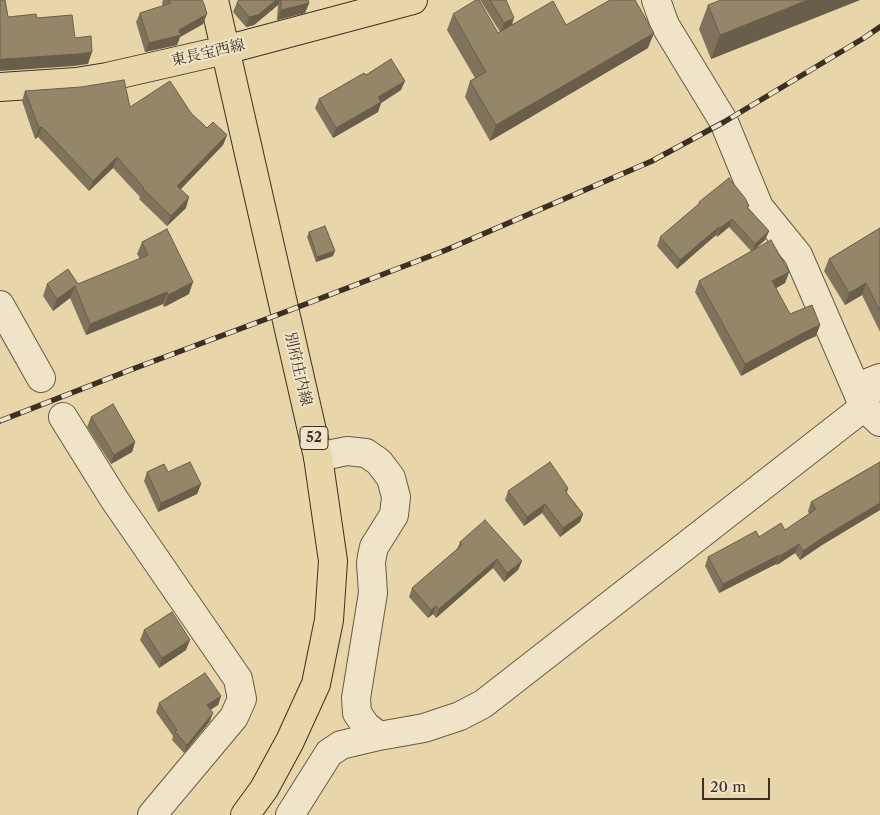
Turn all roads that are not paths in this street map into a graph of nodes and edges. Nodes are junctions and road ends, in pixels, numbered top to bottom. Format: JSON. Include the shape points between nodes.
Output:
{"nodes":[{"id":1,"x":214,"y":0,"type":"edge"},
{"id":2,"x":413,"y":0,"type":"edge"},
{"id":3,"x":656,"y":0,"type":"edge"},
{"id":4,"x":225,"y":50,"type":"junction"},
{"id":5,"x":0,"y":87,"type":"edge"},
{"id":6,"x":0,"y":305,"type":"edge"},
{"id":7,"x":41,"y":378,"type":"dead end"},
{"id":8,"x":880,"y":378,"type":"edge"},
{"id":9,"x":872,"y":414,"type":"edge"},
{"id":10,"x":63,"y":417,"type":"dead end"},
{"id":11,"x":318,"y":457,"type":"junction"},
{"id":12,"x":378,"y":736,"type":"junction"},
{"id":13,"x":152,"y":815,"type":"edge"},
{"id":14,"x":245,"y":815,"type":"edge"},
{"id":15,"x":290,"y":815,"type":"edge"}],
"edges":[{"from":1,"to":4,"type":"main road","name":"別府庄内線","number":"52"},
{"from":2,"to":4,"type":"main road","name":"東長宝西線"},
{"from":3,"to":9,"type":"street","via":[[665,24],[724,122],[759,206],[798,255]]},
{"from":4,"to":5,"type":"main road","name":"東長宝西線","via":[[91,80]]},
{"from":4,"to":11,"type":"main road","name":"別府庄内線","number":"52"},
{"from":6,"to":7,"type":"street"},
{"from":8,"to":9,"type":"street","via":[[870,382]]},
{"from":9,"to":12,"type":"street","via":[[483,704],[424,728]]},
{"from":10,"to":13,"type":"street","via":[[114,499],[238,679],[242,699],[234,717]]},
{"from":11,"to":12,"type":"street","via":[[347,450],[366,453],[379,462],[391,478],[396,497],[394,515],[372,556],[373,594],[356,698],[357,714]]},
{"from":11,"to":14,"type":"main road","name":"別府庄内線","number":"52","via":[[333,561],[329,620],[316,684],[264,789]]},
{"from":12,"to":15,"type":"street","via":[[341,745],[329,753]]}]}
